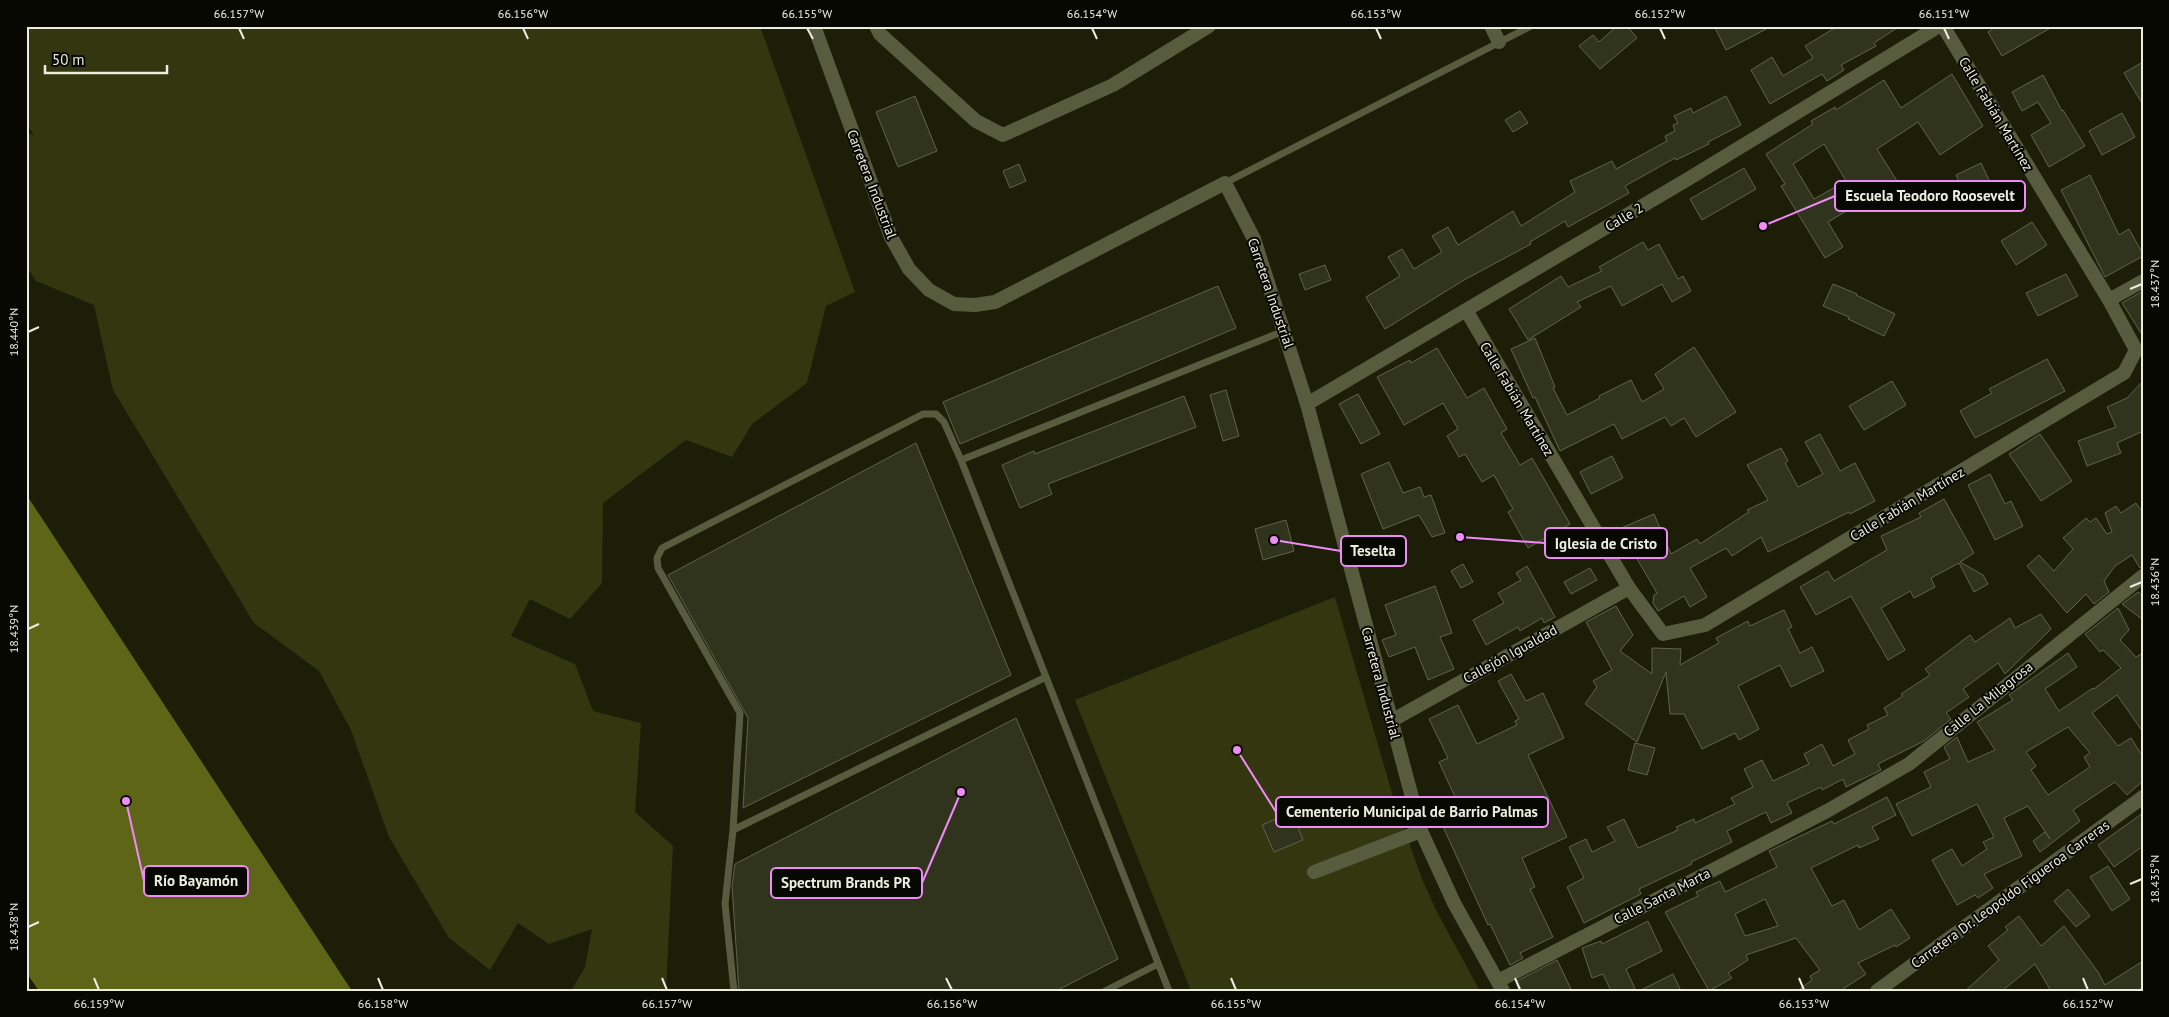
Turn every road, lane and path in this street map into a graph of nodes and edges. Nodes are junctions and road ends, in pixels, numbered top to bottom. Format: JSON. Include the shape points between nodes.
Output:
{"nodes":[{"id":1,"x":814,"y":26,"type":"edge"},
{"id":2,"x":876,"y":26,"type":"edge"},
{"id":3,"x":1209,"y":26,"type":"edge"},
{"id":4,"x":1491,"y":26,"type":"edge"},
{"id":5,"x":1531,"y":26,"type":"edge"},
{"id":6,"x":1939,"y":26,"type":"edge"},
{"id":7,"x":1942,"y":26,"type":"edge"},
{"id":8,"x":1499,"y":42,"type":"junction"},
{"id":9,"x":1225,"y":183,"type":"junction"},
{"id":10,"x":2143,"y":281,"type":"edge"},
{"id":11,"x":2109,"y":300,"type":"junction"},
{"id":12,"x":1466,"y":310,"type":"junction"},
{"id":13,"x":1284,"y":331,"type":"junction"},
{"id":14,"x":1307,"y":404,"type":"junction"},
{"id":15,"x":961,"y":460,"type":"junction"},
{"id":16,"x":2143,"y":576,"type":"edge"},
{"id":17,"x":1629,"y":588,"type":"junction"},
{"id":18,"x":1046,"y":677,"type":"junction"},
{"id":19,"x":1391,"y":721,"type":"junction"},
{"id":20,"x":2143,"y":797,"type":"edge"},
{"id":21,"x":1827,"y":811,"type":"joint"},
{"id":22,"x":733,"y":830,"type":"junction"},
{"id":23,"x":1421,"y":831,"type":"junction"},
{"id":24,"x":1314,"y":872,"type":"dead end"},
{"id":25,"x":1158,"y":964,"type":"junction"},
{"id":26,"x":1500,"y":986,"type":"edge"},
{"id":27,"x":734,"y":991,"type":"edge"},
{"id":28,"x":1105,"y":991,"type":"edge"},
{"id":29,"x":1169,"y":991,"type":"edge"},
{"id":30,"x":1877,"y":991,"type":"edge"}],
"edges":[{"from":1,"to":9,"type":"street","name":"Carretera Industrial","via":[[891,237],[909,269],[922,283],[954,304],[995,302]]},
{"from":2,"to":3,"type":"street","via":[[880,34],[976,121],[1003,135],[1113,85]]},
{"from":4,"to":8,"type":"street"},
{"from":5,"to":8,"type":"lane"},
{"from":6,"to":12,"type":"street","name":"Calle 2"},
{"from":7,"to":11,"type":"street","name":"Calle Fabián Martínez"},
{"from":8,"to":9,"type":"lane"},
{"from":9,"to":13,"type":"street","name":"Carretera Industrial","via":[[1254,239]]},
{"from":10,"to":11,"type":"street"},
{"from":11,"to":17,"type":"street","name":"Calle Fabián Martínez","via":[[2136,350],[2124,373],[1705,625],[1663,634]]},
{"from":12,"to":14,"type":"street","name":"Calle 2"},
{"from":12,"to":17,"type":"street","name":"Calle Fabián Martínez"},
{"from":13,"to":14,"type":"street","name":"Carretera Industrial"},
{"from":13,"to":15,"type":"lane"},
{"from":14,"to":19,"type":"street","name":"Carretera Industrial"},
{"from":15,"to":18,"type":"lane"},
{"from":15,"to":22,"type":"lane","via":[[944,422],[936,414],[923,414],[662,548],[657,558],[658,568],[740,712]]},
{"from":16,"to":21,"type":"street","name":"Calle La Milagrosa","via":[[1909,764]]},
{"from":17,"to":19,"type":"street","name":"Callejón Igualdad"},
{"from":18,"to":22,"type":"lane"},
{"from":18,"to":25,"type":"lane"},
{"from":19,"to":23,"type":"street","name":"Carretera Industrial"},
{"from":20,"to":30,"type":"street","name":"Carretera Dr. Leopoldo Figueroa Carreras"},
{"from":21,"to":26,"type":"street","name":"Calle Santa Marta"},
{"from":22,"to":27,"type":"lane","via":[[725,904]]},
{"from":23,"to":24,"type":"street"},
{"from":23,"to":26,"type":"street","name":"Carretera Industrial","via":[[1454,903]]},
{"from":25,"to":28,"type":"lane"},
{"from":25,"to":29,"type":"lane"}]}
